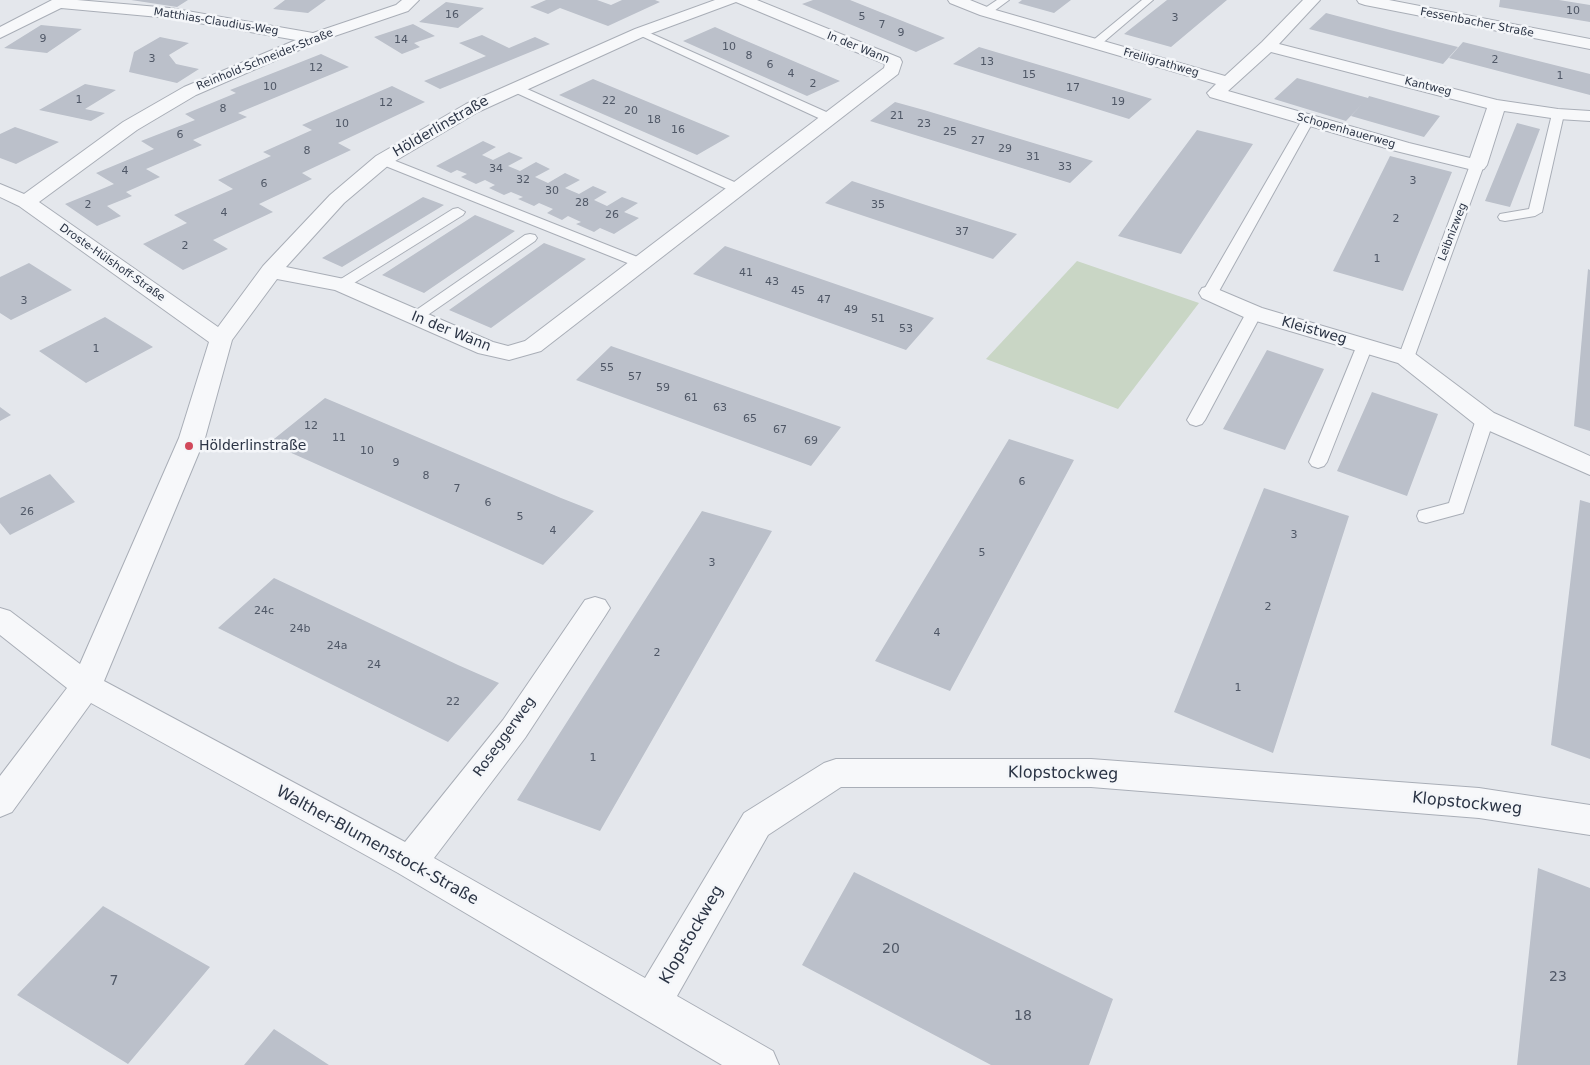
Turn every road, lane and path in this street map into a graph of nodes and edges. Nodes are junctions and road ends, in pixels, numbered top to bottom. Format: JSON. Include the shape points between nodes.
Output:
{"nodes":[{"id":1,"x":411,"y":0,"type":"edge"},
{"id":2,"x":730,"y":0,"type":"edge"},
{"id":3,"x":743,"y":0,"type":"edge"},
{"id":4,"x":956,"y":0,"type":"edge"},
{"id":5,"x":1004,"y":0,"type":"edge"},
{"id":6,"x":1148,"y":0,"type":"edge"},
{"id":7,"x":1312,"y":0,"type":"edge"},
{"id":8,"x":1365,"y":0,"type":"edge"},
{"id":9,"x":62,"y":2,"type":"edge"},
{"id":10,"x":986,"y":12,"type":"junction"},
{"id":11,"x":0,"y":32,"type":"edge"},
{"id":12,"x":641,"y":32,"type":"junction"},
{"id":13,"x":314,"y":38,"type":"junction"},
{"id":14,"x":1095,"y":44,"type":"junction"},
{"id":15,"x":1590,"y":44,"type":"edge"},
{"id":16,"x":1268,"y":46,"type":"junction"},
{"id":17,"x":1222,"y":87,"type":"junction"},
{"id":18,"x":516,"y":88,"type":"junction"},
{"id":19,"x":1497,"y":105,"type":"junction"},
{"id":20,"x":1558,"y":114,"type":"junction"},
{"id":21,"x":1590,"y":116,"type":"edge"},
{"id":22,"x":829,"y":118,"type":"junction"},
{"id":23,"x":1308,"y":120,"type":"junction"},
{"id":24,"x":383,"y":160,"type":"junction"},
{"id":25,"x":1477,"y":165,"type":"junction"},
{"id":26,"x":736,"y":188,"type":"junction"},
{"id":27,"x":0,"y":190,"type":"edge"},
{"id":28,"x":26,"y":202,"type":"junction"},
{"id":29,"x":458,"y":212,"type":"dead end"},
{"id":30,"x":1505,"y":217,"type":"dead end"},
{"id":31,"x":530,"y":238,"type":"dead end"},
{"id":32,"x":640,"y":263,"type":"junction"},
{"id":33,"x":271,"y":271,"type":"junction"},
{"id":34,"x":341,"y":286,"type":"junction"},
{"id":35,"x":1210,"y":293,"type":"joint"},
{"id":36,"x":1254,"y":313,"type":"junction"},
{"id":37,"x":414,"y":318,"type":"junction"},
{"id":38,"x":221,"y":340,"type":"junction"},
{"id":39,"x":1365,"y":346,"type":"junction"},
{"id":40,"x":1406,"y":358,"type":"junction"},
{"id":41,"x":1485,"y":419,"type":"junction"},
{"id":42,"x":1196,"y":420,"type":"dead end"},
{"id":43,"x":1318,"y":462,"type":"dead end"},
{"id":44,"x":1590,"y":466,"type":"edge"},
{"id":45,"x":1426,"y":516,"type":"dead end"},
{"id":46,"x":595,"y":608,"type":"dead end"},
{"id":47,"x":0,"y":619,"type":"edge"},
{"id":48,"x":86,"y":686,"type":"junction"},
{"id":49,"x":0,"y":802,"type":"edge"},
{"id":50,"x":1590,"y":820,"type":"edge"},
{"id":51,"x":410,"y":862,"type":"junction"},
{"id":52,"x":652,"y":1003,"type":"junction"},
{"id":53,"x":759,"y":1065,"type":"edge"}],
"edges":[{"from":1,"to":13,"type":"street","name":"Reinhold-Schneider-Straße","via":[[402,8]]},
{"from":2,"to":12,"type":"street","name":"Hölderlinstraße"},
{"from":3,"to":22,"type":"street","name":"In der Wann","via":[[894,62],[892,70]]},
{"from":4,"to":10,"type":"street","name":"Freiligrathweg"},
{"from":5,"to":10,"type":"lane"},
{"from":6,"to":14,"type":"lane"},
{"from":7,"to":16,"type":"street"},
{"from":8,"to":15,"type":"street","name":"Fessenbacher Straße"},
{"from":9,"to":11,"type":"street"},
{"from":9,"to":13,"type":"street","name":"Matthias-Claudius-Weg","via":[[170,13]]},
{"from":10,"to":14,"type":"street","name":"Freiligrathweg"},
{"from":12,"to":18,"type":"street","name":"Hölderlinstraße"},
{"from":12,"to":22,"type":"lane"},
{"from":13,"to":28,"type":"street","name":"Reinhold-Schneider-Straße","via":[[190,91],[130,126]]},
{"from":14,"to":17,"type":"street","name":"Freiligrathweg"},
{"from":16,"to":17,"type":"street"},
{"from":16,"to":19,"type":"street","name":"Kantweg"},
{"from":17,"to":23,"type":"street","name":"Schopenhauerweg"},
{"from":18,"to":24,"type":"street","name":"Hölderlinstraße","via":[[472,108]]},
{"from":18,"to":26,"type":"lane"},
{"from":19,"to":20,"type":"street","name":"Kantweg"},
{"from":19,"to":25,"type":"street","name":"Leibnizweg"},
{"from":20,"to":21,"type":"street","name":"Kantweg"},
{"from":20,"to":30,"type":"lane","via":[[1535,212]]},
{"from":22,"to":26,"type":"street","name":"In der Wann"},
{"from":23,"to":25,"type":"street","name":"Schopenhauerweg"},
{"from":23,"to":35,"type":"lane","name":"Kleistweg"},
{"from":24,"to":32,"type":"lane"},
{"from":24,"to":33,"type":"street","name":"Hölderlinstraße","via":[[337,199]]},
{"from":25,"to":40,"type":"lane","name":"Leibnizweg"},
{"from":26,"to":32,"type":"street","name":"In der Wann"},
{"from":27,"to":28,"type":"street","name":"Droste-Hülshoff-Straße"},
{"from":28,"to":38,"type":"street","name":"Droste-Hülshoff-Straße"},
{"from":29,"to":34,"type":"lane"},
{"from":31,"to":37,"type":"lane"},
{"from":32,"to":37,"type":"street","name":"In der Wann","via":[[533,346],[509,353],[486,348]]},
{"from":33,"to":34,"type":"street","name":"In der Wann"},
{"from":33,"to":38,"type":"street","name":"Hölderlinstraße"},
{"from":34,"to":37,"type":"street","name":"In der Wann"},
{"from":35,"to":36,"type":"street","name":"Kleistweg"},
{"from":36,"to":39,"type":"street","name":"Kleistweg"},
{"from":36,"to":42,"type":"lane"},
{"from":38,"to":48,"type":"street","name":"Hölderlinstraße","via":[[192,438]]},
{"from":39,"to":40,"type":"street","name":"Kleistweg"},
{"from":39,"to":43,"type":"lane"},
{"from":40,"to":41,"type":"street","name":"Kleistweg"},
{"from":41,"to":44,"type":"street","name":"Kleistweg"},
{"from":41,"to":45,"type":"lane","via":[[1457,508]]},
{"from":46,"to":51,"type":"street","name":"Roseggerweg","via":[[514,729]]},
{"from":47,"to":48,"type":"street","name":"Walther-Blumenstock-Straße"},
{"from":48,"to":49,"type":"street","name":"Hölderlinstraße"},
{"from":48,"to":51,"type":"street","name":"Walther-Blumenstock-Straße"},
{"from":50,"to":52,"type":"street","name":"Klopstockweg","via":[[1479,803],[1090,773],[836,773],[756,824]]},
{"from":51,"to":52,"type":"street","name":"Walther-Blumenstock-Straße"},
{"from":52,"to":53,"type":"street","name":"Walther-Blumenstock-Straße"}]}
